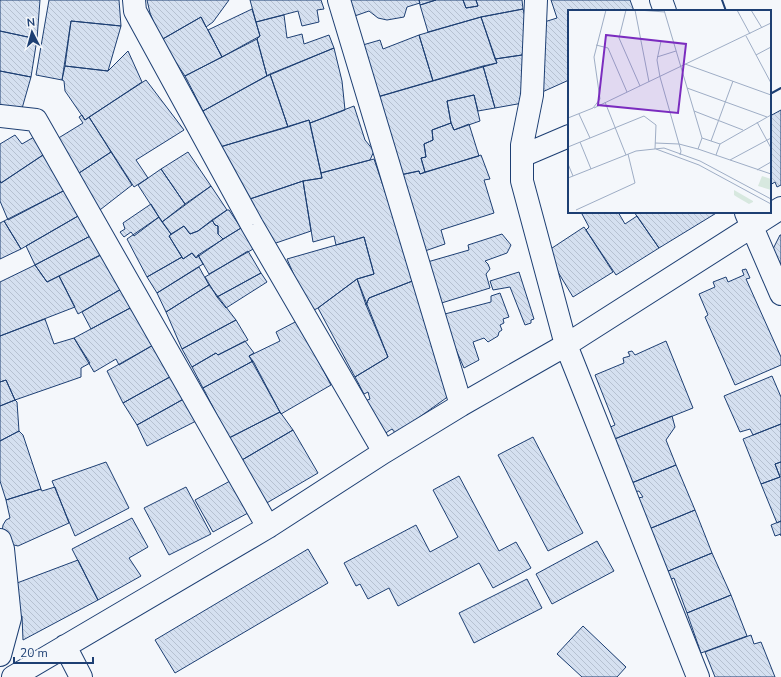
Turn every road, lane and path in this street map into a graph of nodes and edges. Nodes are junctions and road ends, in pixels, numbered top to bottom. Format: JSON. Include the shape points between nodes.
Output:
{"nodes":[{"id":1,"x":134,"y":0,"type":"edge"},
{"id":2,"x":339,"y":0,"type":"edge"},
{"id":3,"x":536,"y":0,"type":"edge"},
{"id":4,"x":661,"y":0,"type":"edge"},
{"id":5,"x":665,"y":10,"type":"edge"},
{"id":6,"x":0,"y":116,"type":"edge"},
{"id":7,"x":568,"y":136,"type":"edge"},
{"id":8,"x":522,"y":156,"type":"junction"},
{"id":9,"x":781,"y":208,"type":"edge"},
{"id":10,"x":771,"y":211,"type":"edge"},
{"id":11,"x":766,"y":213,"type":"edge"},
{"id":12,"x":748,"y":219,"type":"edge"},
{"id":13,"x":781,"y":294,"type":"edge"},
{"id":14,"x":566,"y":345,"type":"junction"},
{"id":15,"x":461,"y":405,"type":"junction"},
{"id":16,"x":384,"y":452,"type":"junction"},
{"id":17,"x":268,"y":527,"type":"junction"},
{"id":18,"x":0,"y":540,"type":"edge"},
{"id":19,"x":65,"y":646,"type":"junction"},
{"id":20,"x":0,"y":655,"type":"edge"},
{"id":21,"x":13,"y":677,"type":"edge"},
{"id":22,"x":81,"y":677,"type":"edge"},
{"id":23,"x":698,"y":677,"type":"edge"}],
"edges":[{"from":1,"to":16,"type":"street","via":[[135,11],[252,225]]},
{"from":2,"to":15,"type":"street"},
{"from":3,"to":8,"type":"street","via":[[532,95]]},
{"from":4,"to":5,"type":"street"},
{"from":6,"to":17,"type":"street","via":[[36,120]]},
{"from":7,"to":8,"type":"street"},
{"from":8,"to":14,"type":"street","via":[[522,181]]},
{"from":9,"to":10,"type":"street"},
{"from":11,"to":12,"type":"street"},
{"from":12,"to":13,"type":"street"},
{"from":12,"to":14,"type":"street"},
{"from":14,"to":15,"type":"street"},
{"from":14,"to":23,"type":"street"},
{"from":15,"to":16,"type":"street"},
{"from":16,"to":17,"type":"street"},
{"from":17,"to":19,"type":"street"},
{"from":18,"to":20,"type":"street","via":[[10,618]]},
{"from":19,"to":21,"type":"street"},
{"from":19,"to":22,"type":"street"}]}
